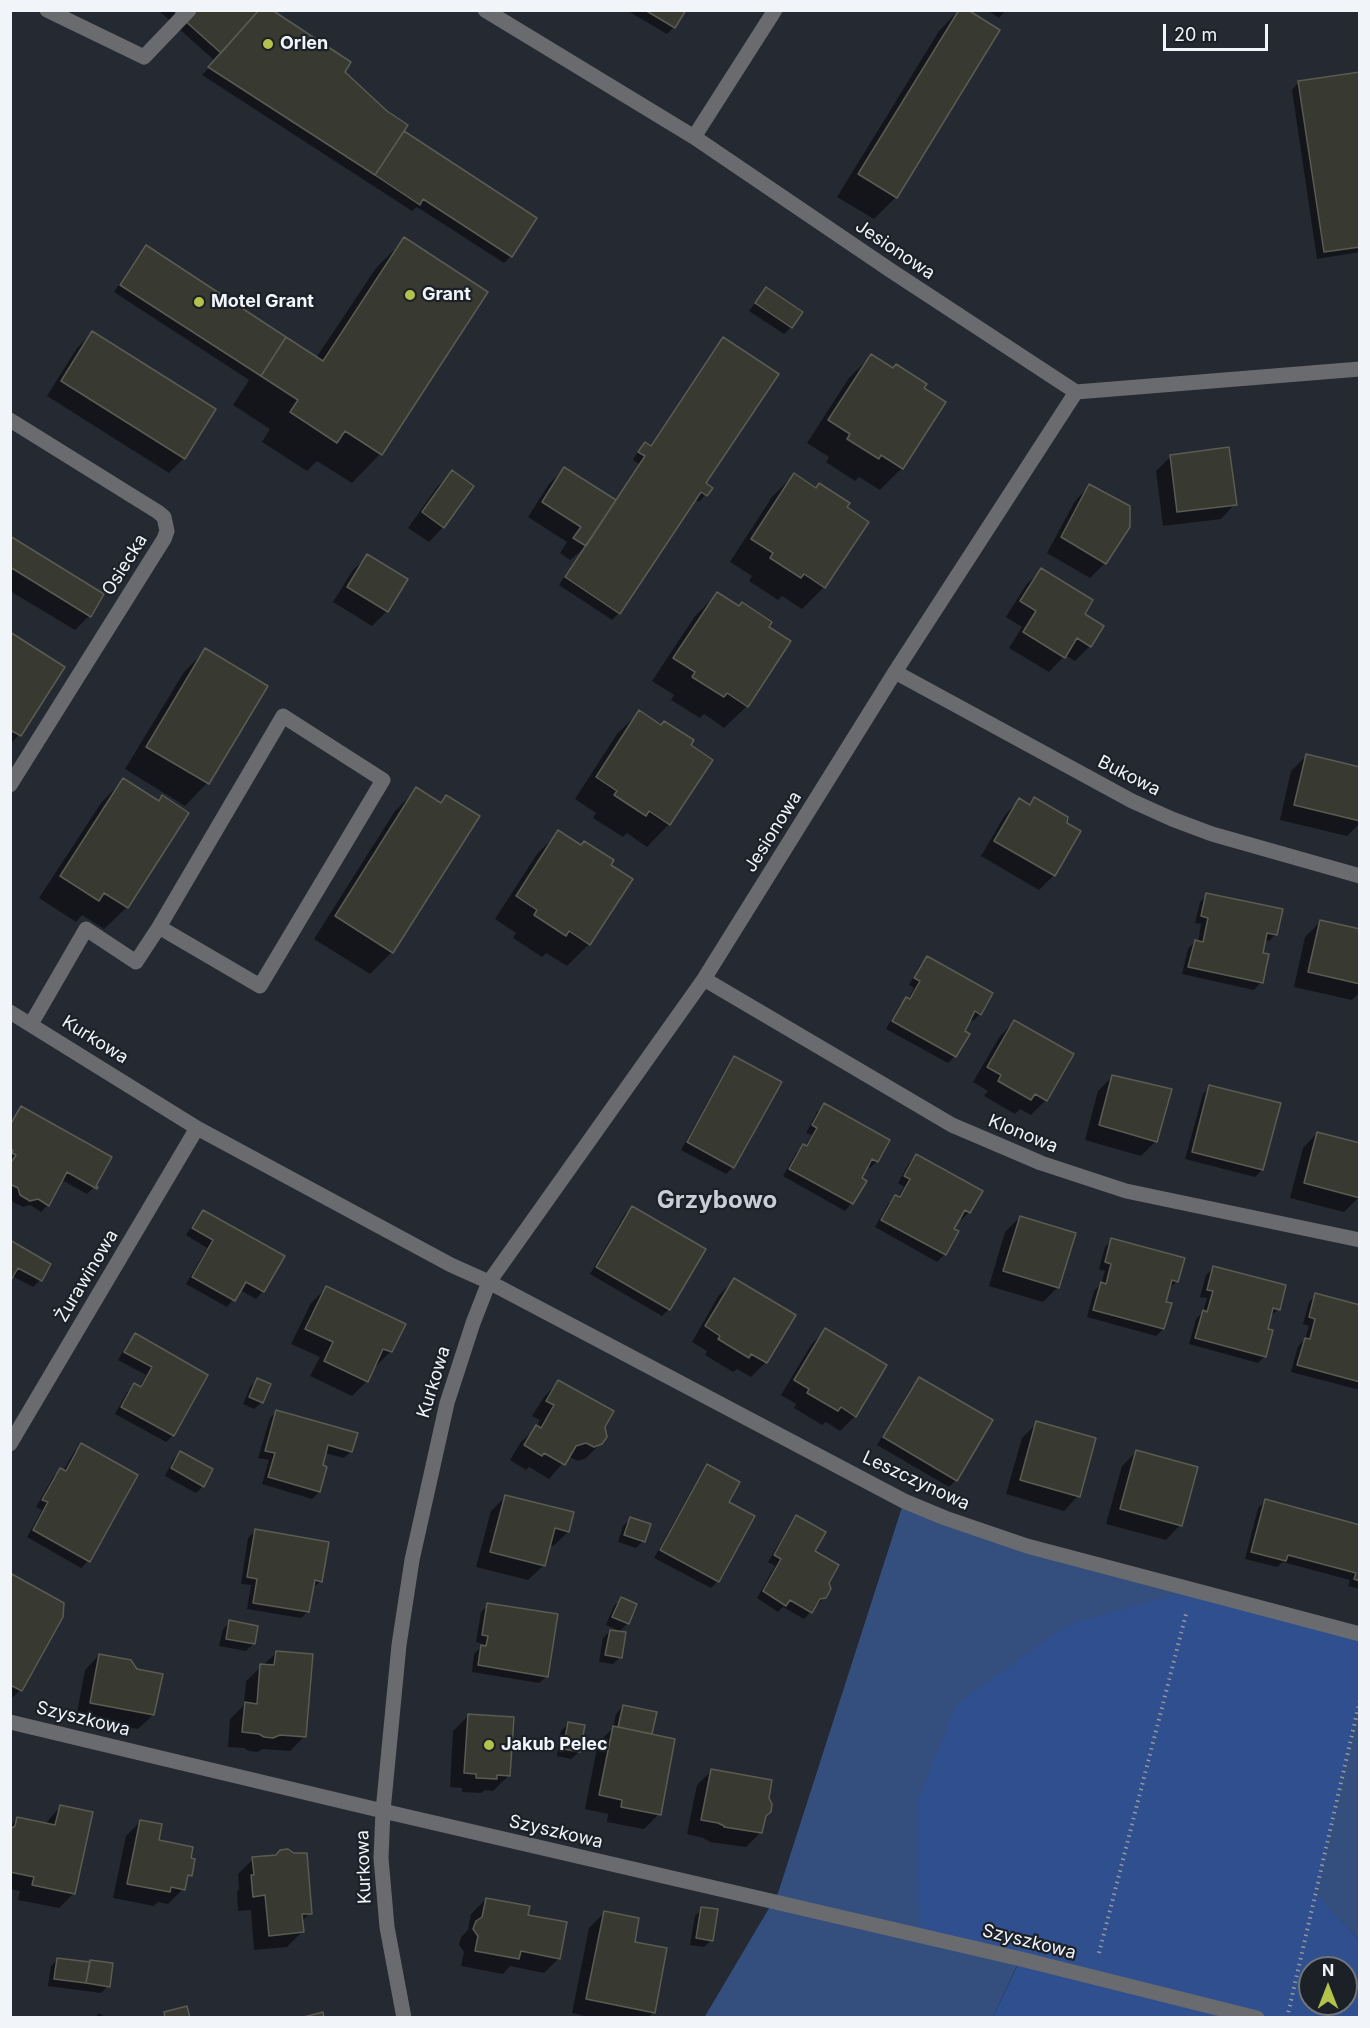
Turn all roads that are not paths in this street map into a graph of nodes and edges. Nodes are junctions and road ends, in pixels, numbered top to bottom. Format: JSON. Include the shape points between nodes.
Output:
{"nodes":[{"id":1,"x":47,"y":10,"type":"edge"},
{"id":2,"x":189,"y":10,"type":"edge"},
{"id":3,"x":485,"y":10,"type":"edge"},
{"id":4,"x":775,"y":10,"type":"edge"},
{"id":5,"x":694,"y":137,"type":"junction"},
{"id":6,"x":1359,"y":369,"type":"edge"},
{"id":7,"x":1076,"y":393,"type":"junction"},
{"id":8,"x":10,"y":420,"type":"edge"},
{"id":9,"x":895,"y":672,"type":"junction"},
{"id":10,"x":10,"y":785,"type":"edge"},
{"id":11,"x":1359,"y":876,"type":"edge"},
{"id":12,"x":159,"y":927,"type":"junction"},
{"id":13,"x":704,"y":979,"type":"junction"},
{"id":14,"x":10,"y":1012,"type":"edge"},
{"id":15,"x":31,"y":1024,"type":"junction"},
{"id":16,"x":197,"y":1128,"type":"junction"},
{"id":17,"x":1359,"y":1240,"type":"edge"},
{"id":18,"x":489,"y":1282,"type":"junction"},
{"id":19,"x":10,"y":1444,"type":"edge"},
{"id":20,"x":1359,"y":1634,"type":"edge"},
{"id":21,"x":10,"y":1722,"type":"edge"},
{"id":22,"x":383,"y":1811,"type":"junction"},
{"id":23,"x":404,"y":2018,"type":"edge"},
{"id":24,"x":1257,"y":2018,"type":"edge"}],
"edges":[{"from":1,"to":2,"type":"street","via":[[144,57]]},
{"from":3,"to":5,"type":"street","name":"Jesionowa"},
{"from":4,"to":5,"type":"street"},
{"from":5,"to":7,"type":"street","name":"Jesionowa"},
{"from":6,"to":7,"type":"street"},
{"from":7,"to":9,"type":"street","name":"Jesionowa"},
{"from":8,"to":10,"type":"street","name":"Osiecka","via":[[158,512],[167,531]]},
{"from":9,"to":11,"type":"street","name":"Bukowa","via":[[1172,819]]},
{"from":9,"to":13,"type":"street","name":"Jesionowa"},
{"from":12,"to":12,"type":"street","name":"Kurkowa","via":[[283,716],[383,780],[260,986]]},
{"from":12,"to":15,"type":"street","name":"Kurkowa","via":[[136,962],[86,929]]},
{"from":13,"to":17,"type":"street","name":"Klonowa","via":[[952,1125],[1041,1163],[1126,1191]]},
{"from":13,"to":18,"type":"street","name":"Jesionowa"},
{"from":14,"to":15,"type":"street","name":"Kurkowa"},
{"from":15,"to":16,"type":"street","name":"Kurkowa"},
{"from":16,"to":18,"type":"street","name":"Kurkowa"},
{"from":16,"to":19,"type":"street","name":"Żurawinowa"},
{"from":18,"to":20,"type":"street","name":"Leszczynowa","via":[[904,1501],[954,1522],[1027,1546]]},
{"from":18,"to":22,"type":"street","name":"Kurkowa","via":[[447,1403],[414,1549],[399,1645]]},
{"from":21,"to":22,"type":"street","name":"Szyszkowa"},
{"from":22,"to":23,"type":"street","name":"Kurkowa","via":[[381,1858],[387,1927]]},
{"from":22,"to":24,"type":"street","name":"Szyszkowa"}]}
